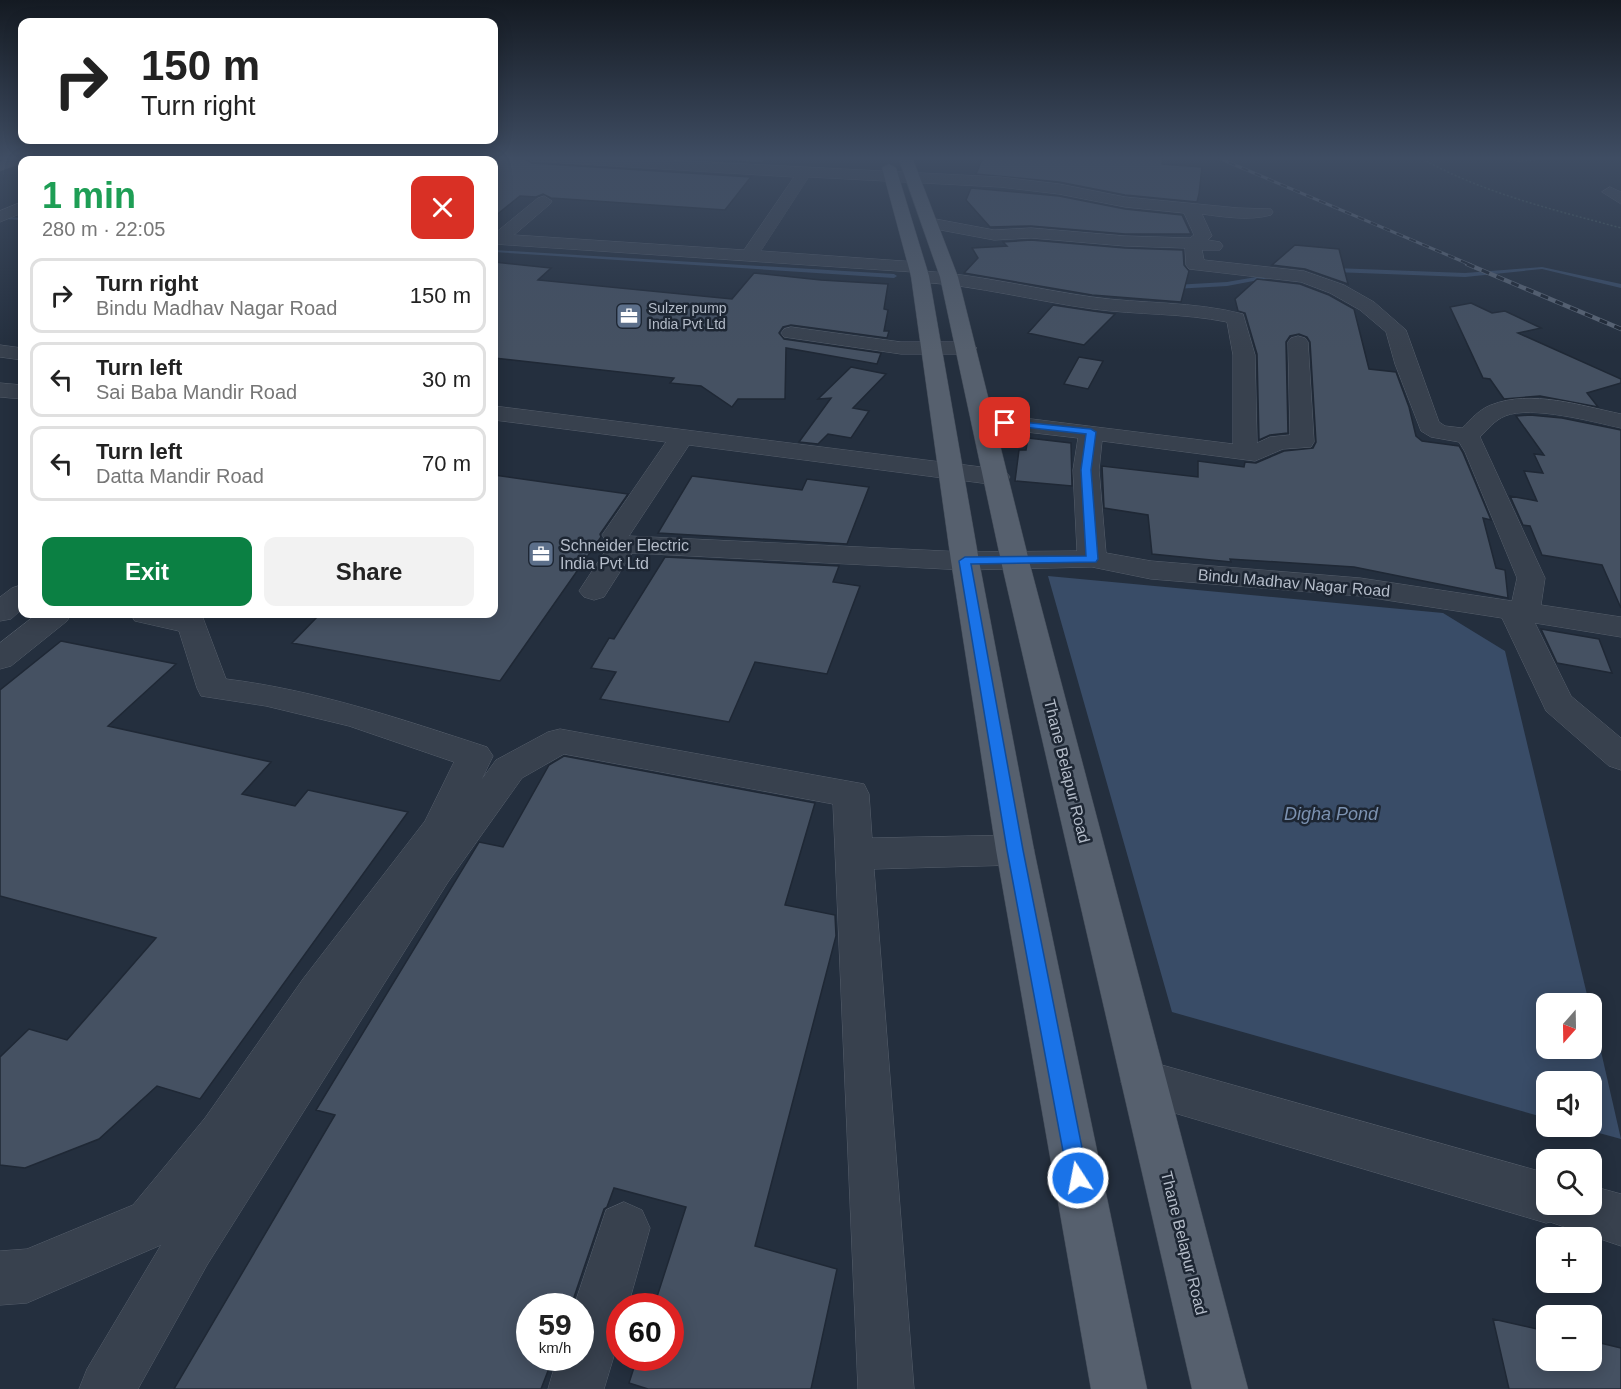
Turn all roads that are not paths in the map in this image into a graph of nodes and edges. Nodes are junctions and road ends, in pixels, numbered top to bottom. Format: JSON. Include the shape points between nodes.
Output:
{"nodes":[{"id":1,"x":518,"y":222,"type":"edge"},
{"id":2,"x":772,"y":222,"type":"edge"},
{"id":3,"x":914,"y":222,"type":"edge"},
{"id":4,"x":1125,"y":222,"type":"edge"},
{"id":5,"x":1197,"y":222,"type":"edge"},
{"id":6,"x":930,"y":223,"type":"joint"},
{"id":7,"x":498,"y":237,"type":"edge"},
{"id":8,"x":498,"y":239,"type":"edge"},
{"id":9,"x":1105,"y":240,"type":"junction"},
{"id":10,"x":1193,"y":244,"type":"junction"},
{"id":11,"x":1230,"y":247,"type":"dead end"},
{"id":12,"x":1092,"y":253,"type":"dead end"},
{"id":13,"x":749,"y":256,"type":"junction"},
{"id":14,"x":929,"y":273,"type":"junction"},
{"id":15,"x":790,"y":333,"type":"dead end"},
{"id":16,"x":827,"y":339,"type":"junction"},
{"id":17,"x":1299,"y":342,"type":"dead end"},
{"id":18,"x":949,"y":348,"type":"junction"},
{"id":19,"x":0,"y":351,"type":"edge"},
{"id":20,"x":18,"y":353,"type":"edge"},
{"id":21,"x":807,"y":359,"type":"dead end"},
{"id":22,"x":0,"y":390,"type":"edge"},
{"id":23,"x":18,"y":392,"type":"edge"},
{"id":24,"x":498,"y":414,"type":"edge"},
{"id":25,"x":983,"y":420,"type":"junction"},
{"id":26,"x":1621,"y":422,"type":"edge"},
{"id":27,"x":1091,"y":432,"type":"junction"},
{"id":28,"x":1468,"y":436,"type":"junction"},
{"id":29,"x":682,"y":437,"type":"junction"},
{"id":30,"x":1245,"y":453,"type":"junction"},
{"id":31,"x":951,"y":471,"type":"junction"},
{"id":32,"x":997,"y":477,"type":"junction"},
{"id":33,"x":616,"y":535,"type":"dead end"},
{"id":34,"x":1092,"y":559,"type":"junction"},
{"id":35,"x":965,"y":561,"type":"junction"},
{"id":36,"x":1015,"y":561,"type":"junction"},
{"id":37,"x":594,"y":591,"type":"dead end"},
{"id":38,"x":18,"y":597,"type":"edge"},
{"id":39,"x":0,"y":612,"type":"edge"},
{"id":40,"x":1519,"y":612,"type":"junction"},
{"id":41,"x":51,"y":618,"type":"edge"},
{"id":42,"x":163,"y":618,"type":"edge"},
{"id":43,"x":1621,"y":627,"type":"edge"},
{"id":44,"x":0,"y":659,"type":"edge"},
{"id":45,"x":1621,"y":757,"type":"edge"},
{"id":46,"x":1015,"y":850,"type":"junction"},
{"id":47,"x":855,"y":854,"type":"junction"},
{"id":48,"x":1144,"y":1082,"type":"junction"},
{"id":49,"x":1536,"y":1195,"type":"edge"},
{"id":50,"x":1602,"y":1214,"type":"edge"},
{"id":51,"x":1621,"y":1220,"type":"edge"},
{"id":52,"x":624,"y":1228,"type":"dead end"},
{"id":53,"x":0,"y":1278,"type":"edge"},
{"id":54,"x":107,"y":1389,"type":"edge"},
{"id":55,"x":576,"y":1389,"type":"edge"},
{"id":56,"x":886,"y":1389,"type":"edge"},
{"id":57,"x":1119,"y":1389,"type":"edge"},
{"id":58,"x":1220,"y":1389,"type":"edge"}],
"edges":[{"from":1,"to":7,"type":"street"},
{"from":2,"to":13,"type":"street"},
{"from":3,"to":14,"type":"main road","name":"Thane Belapur Road"},
{"from":4,"to":9,"type":"street"},
{"from":5,"to":10,"type":"street","via":[[1203,236]]},
{"from":6,"to":9,"type":"street","via":[[994,235],[1031,233]]},
{"from":6,"to":14,"type":"main road","name":"Thane Belapur Road"},
{"from":8,"to":13,"type":"street"},
{"from":9,"to":10,"type":"street"},
{"from":9,"to":12,"type":"street"},
{"from":10,"to":11,"type":"street"},
{"from":10,"to":28,"type":"street","via":[[1195,265],[1200,267],[1284,274],[1337,289],[1384,318],[1396,330],[1430,426],[1439,432]]},
{"from":13,"to":14,"type":"street"},
{"from":14,"to":18,"type":"main road","name":"Thane Belapur Road"},
{"from":14,"to":30,"type":"street","via":[[1092,303],[1236,318],[1244,355]]},
{"from":15,"to":16,"type":"street"},
{"from":16,"to":18,"type":"street","via":[[867,345]]},
{"from":16,"to":21,"type":"street"},
{"from":17,"to":30,"type":"street","via":[[1302,442],[1279,442],[1255,454]]},
{"from":18,"to":25,"type":"main road","name":"Thane Belapur Road"},
{"from":18,"to":31,"type":"main road","name":"Thane Belapur Road"},
{"from":19,"to":20,"type":"street"},
{"from":22,"to":23,"type":"street"},
{"from":24,"to":29,"type":"street"},
{"from":25,"to":27,"type":"street"},
{"from":25,"to":32,"type":"main road","name":"Thane Belapur Road"},
{"from":26,"to":28,"type":"street","via":[[1587,413],[1532,407],[1503,409],[1482,420]]},
{"from":27,"to":30,"type":"street"},
{"from":27,"to":34,"type":"street","via":[[1086,470]]},
{"from":28,"to":40,"type":"street","via":[[1531,578]]},
{"from":29,"to":31,"type":"street"},
{"from":29,"to":33,"type":"street"},
{"from":31,"to":32,"type":"street"},
{"from":31,"to":35,"type":"main road","name":"Thane Belapur Road"},
{"from":32,"to":36,"type":"main road","name":"Thane Belapur Road"},
{"from":34,"to":36,"type":"street","name":"Bindu Madhav Nagar Road"},
{"from":34,"to":40,"type":"street","name":"Bindu Madhav Nagar Road","via":[[1151,570],[1360,587]]},
{"from":35,"to":36,"type":"street","name":"Bindu Madhav Nagar Road"},
{"from":35,"to":37,"type":"street","name":"Bindu Madhav Nagar Road","via":[[624,544]]},
{"from":35,"to":46,"type":"main road","name":"Thane Belapur Road"},
{"from":36,"to":48,"type":"main road","name":"Thane Belapur Road"},
{"from":38,"to":39,"type":"street"},
{"from":40,"to":43,"type":"street","name":"Bindu Madhav Nagar Road"},
{"from":40,"to":45,"type":"street","via":[[1558,703]]},
{"from":41,"to":44,"type":"street"},
{"from":42,"to":53,"type":"street","via":[[192,625],[213,688],[266,695],[355,716],[476,756],[439,830],[318,993],[222,1135],[151,1223],[27,1276]]},
{"from":46,"to":47,"type":"street"},
{"from":46,"to":57,"type":"main road","name":"Thane Belapur Road"},
{"from":47,"to":54,"type":"street","via":[[851,794],[560,741],[510,770],[434,871],[311,1059],[189,1247]]},
{"from":47,"to":56,"type":"street"},
{"from":48,"to":49,"type":"street"},
{"from":48,"to":58,"type":"main road","name":"Thane Belapur Road"},
{"from":50,"to":51,"type":"street"},
{"from":52,"to":55,"type":"street"}]}
